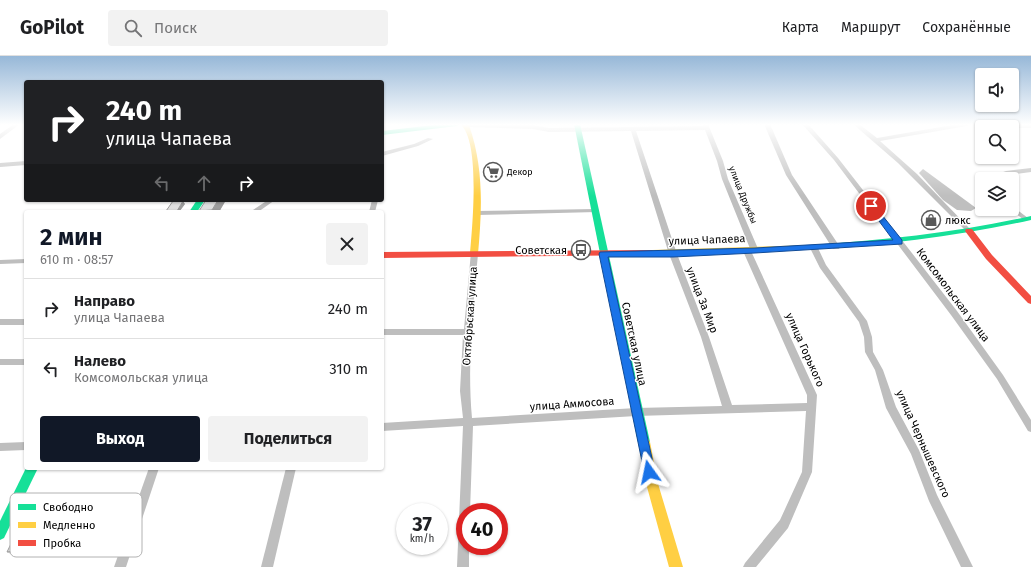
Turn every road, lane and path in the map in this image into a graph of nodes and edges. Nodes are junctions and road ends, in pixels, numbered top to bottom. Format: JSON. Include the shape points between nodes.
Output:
{"nodes":[{"id":1,"x":405,"y":148,"type":"edge"},
{"id":2,"x":474,"y":148,"type":"edge"},
{"id":3,"x":581,"y":148,"type":"edge"},
{"id":4,"x":639,"y":148,"type":"edge"},
{"id":5,"x":713,"y":148,"type":"edge"},
{"id":6,"x":777,"y":148,"type":"edge"},
{"id":7,"x":826,"y":148,"type":"edge"},
{"id":8,"x":885,"y":148,"type":"edge"},
{"id":9,"x":384,"y":153,"type":"edge"},
{"id":10,"x":24,"y":163,"type":"edge"},
{"id":11,"x":0,"y":165,"type":"edge"},
{"id":12,"x":1031,"y":170,"type":"edge"},
{"id":13,"x":1014,"y":172,"type":"edge"},
{"id":14,"x":269,"y":202,"type":"edge"},
{"id":15,"x":256,"y":210,"type":"edge"},
{"id":16,"x":595,"y":211,"type":"junction"},
{"id":17,"x":1019,"y":212,"type":"edge"},
{"id":18,"x":477,"y":213,"type":"junction"},
{"id":19,"x":1029,"y":218,"type":"edge"},
{"id":20,"x":969,"y":231,"type":"junction"},
{"id":21,"x":899,"y":242,"type":"junction"},
{"id":22,"x":836,"y":247,"type":"junction"},
{"id":23,"x":814,"y":248,"type":"junction"},
{"id":24,"x":751,"y":251,"type":"junction"},
{"id":25,"x":474,"y":254,"type":"junction"},
{"id":26,"x":603,"y":254,"type":"junction"},
{"id":27,"x":673,"y":254,"type":"junction"},
{"id":28,"x":384,"y":255,"type":"edge"},
{"id":29,"x":24,"y":261,"type":"edge"},
{"id":30,"x":0,"y":262,"type":"edge"},
{"id":31,"x":1031,"y":300,"type":"edge"},
{"id":32,"x":0,"y":322,"type":"edge"},
{"id":33,"x":24,"y":322,"type":"edge"},
{"id":34,"x":384,"y":332,"type":"edge"},
{"id":35,"x":468,"y":332,"type":"junction"},
{"id":36,"x":0,"y":362,"type":"edge"},
{"id":37,"x":24,"y":362,"type":"edge"},
{"id":38,"x":812,"y":407,"type":"junction"},
{"id":39,"x":728,"y":409,"type":"junction"},
{"id":40,"x":636,"y":412,"type":"junction"},
{"id":41,"x":468,"y":423,"type":"junction"},
{"id":42,"x":384,"y":427,"type":"edge"},
{"id":43,"x":1031,"y":428,"type":"edge"},
{"id":44,"x":24,"y":446,"type":"edge"},
{"id":45,"x":0,"y":447,"type":"edge"},
{"id":46,"x":31,"y":470,"type":"edge"},
{"id":47,"x":153,"y":470,"type":"edge"},
{"id":48,"x":291,"y":470,"type":"edge"},
{"id":49,"x":20,"y":493,"type":"edge"},
{"id":50,"x":142,"y":503,"type":"edge"},
{"id":51,"x":465,"y":503,"type":"edge"},
{"id":52,"x":10,"y":513,"type":"edge"},
{"id":53,"x":0,"y":534,"type":"edge"},
{"id":54,"x":463,"y":555,"type":"edge"},
{"id":55,"x":123,"y":557,"type":"edge"},
{"id":56,"x":120,"y":567,"type":"edge"},
{"id":57,"x":267,"y":567,"type":"edge"},
{"id":58,"x":463,"y":567,"type":"edge"},
{"id":59,"x":676,"y":567,"type":"edge"},
{"id":60,"x":748,"y":567,"type":"edge"},
{"id":61,"x":967,"y":567,"type":"edge"}],
"edges":[{"from":1,"to":9,"type":"street"},
{"from":2,"to":18,"type":"street","name":"Октябрьская улица","via":[[478,163]]},
{"from":3,"to":16,"type":"street","name":"Советская улица"},
{"from":4,"to":27,"type":"street","name":"улица За Мир"},
{"from":5,"to":24,"type":"street","name":"улица Дружбы"},
{"from":6,"to":22,"type":"street","via":[[789,176]]},
{"from":7,"to":21,"type":"street","name":"Комсомольская улица"},
{"from":8,"to":20,"type":"street"},
{"from":10,"to":11,"type":"street"},
{"from":12,"to":13,"type":"street"},
{"from":14,"to":15,"type":"street"},
{"from":16,"to":18,"type":"street"},
{"from":16,"to":26,"type":"street","name":"Советская улица"},
{"from":17,"to":19,"type":"street"},
{"from":18,"to":25,"type":"street","name":"Октябрьская улица"},
{"from":19,"to":20,"type":"street","name":"улица Чапаева"},
{"from":20,"to":21,"type":"street","name":"улица Чапаева"},
{"from":20,"to":31,"type":"street","via":[[989,257]]},
{"from":21,"to":22,"type":"street","name":"улица Чапаева"},
{"from":21,"to":43,"type":"street","name":"Комсомольская улица","via":[[1000,377]]},
{"from":22,"to":23,"type":"street","name":"улица Чапаева"},
{"from":23,"to":24,"type":"street","name":"улица Чапаева"},
{"from":23,"to":61,"type":"street","name":"улица Чернышевского","via":[[823,266],[862,321],[868,337],[869,352],[880,370],[891,408],[915,453]]},
{"from":24,"to":27,"type":"street","name":"улица Чапаева"},
{"from":24,"to":38,"type":"street","name":"улица Горького","via":[[812,395]]},
{"from":25,"to":26,"type":"street","name":"улица Чапаева"},
{"from":25,"to":28,"type":"street","name":"улица Чапаева"},
{"from":25,"to":35,"type":"street","name":"Октябрьская улица"},
{"from":26,"to":27,"type":"street","name":"улица Чапаева"},
{"from":26,"to":40,"type":"street","name":"Советская улица"},
{"from":27,"to":39,"type":"street","name":"улица За Мир","via":[[705,337]]},
{"from":29,"to":30,"type":"street"},
{"from":32,"to":33,"type":"street"},
{"from":34,"to":35,"type":"street"},
{"from":35,"to":41,"type":"street","name":"Октябрьская улица","via":[[465,391]]},
{"from":36,"to":37,"type":"street"},
{"from":38,"to":39,"type":"street","name":"улица Аммосова"},
{"from":38,"to":60,"type":"street","name":"улица Горького","via":[[807,472],[784,524]]},
{"from":39,"to":40,"type":"street","name":"улица Аммосова"},
{"from":40,"to":41,"type":"street","name":"улица Аммосова"},
{"from":40,"to":59,"type":"street","name":"Советская улица","via":[[652,487]]},
{"from":41,"to":42,"type":"street","name":"улица Аммосова"},
{"from":41,"to":51,"type":"street","name":"Октябрьская улица"},
{"from":44,"to":45,"type":"street"},
{"from":46,"to":49,"type":"street"},
{"from":47,"to":50,"type":"street"},
{"from":48,"to":57,"type":"street"},
{"from":52,"to":53,"type":"street"},
{"from":54,"to":58,"type":"street","name":"Октябрьская улица"},
{"from":55,"to":56,"type":"street"}]}
